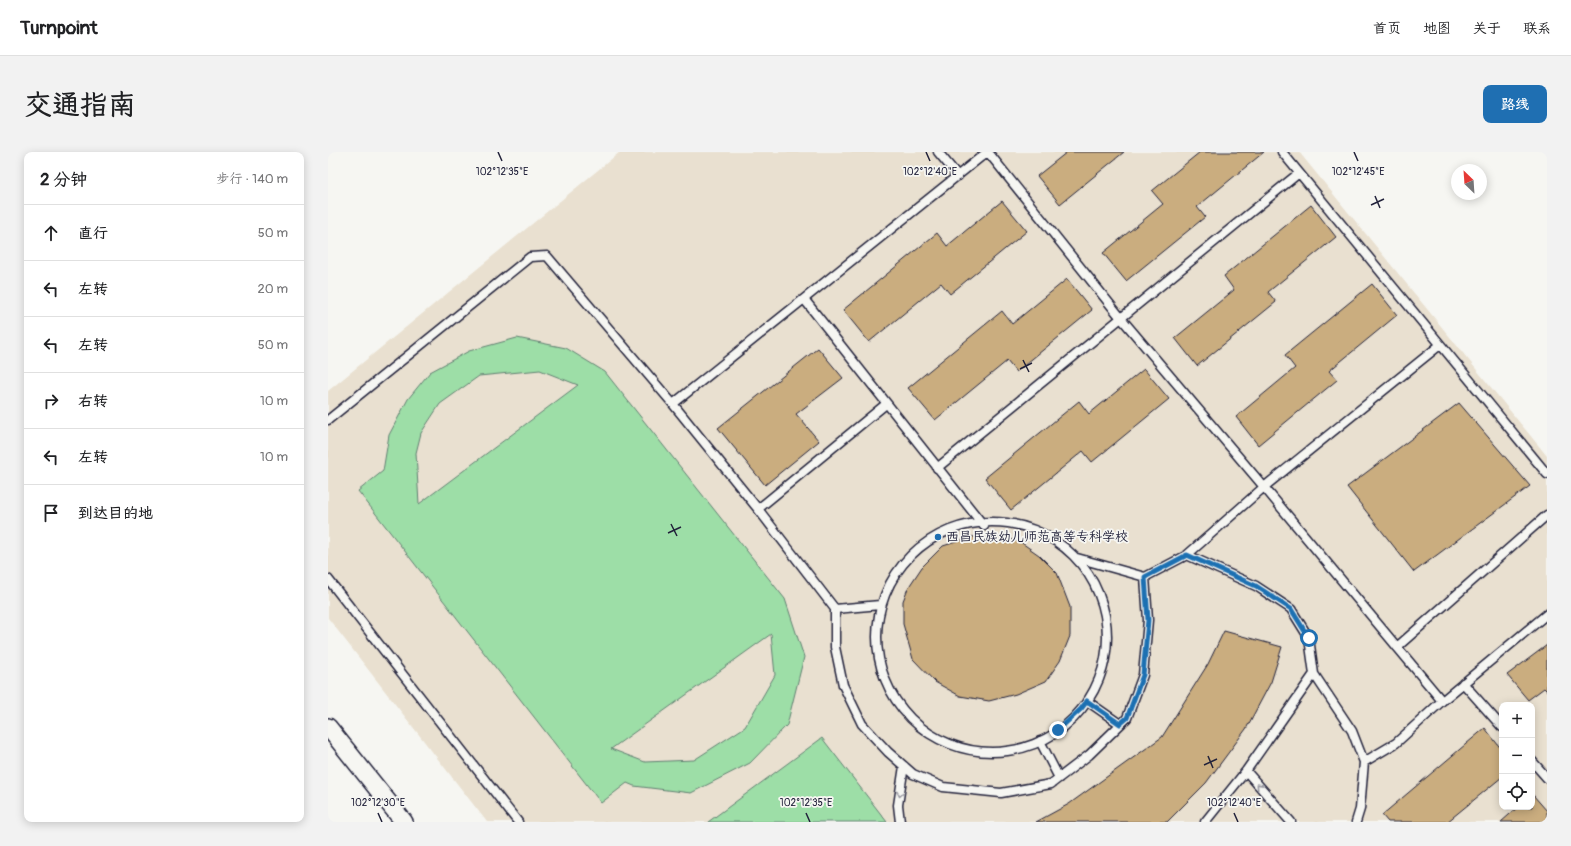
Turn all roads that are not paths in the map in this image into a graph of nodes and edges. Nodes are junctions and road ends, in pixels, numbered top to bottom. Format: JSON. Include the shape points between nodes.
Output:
{"nodes":[{"id":1,"x":938,"y":152,"type":"edge"},
{"id":2,"x":988,"y":152,"type":"edge"},
{"id":3,"x":1282,"y":152,"type":"edge"},
{"id":4,"x":1299,"y":173,"type":"junction"},
{"id":5,"x":958,"y":176,"type":"junction"},
{"id":6,"x":804,"y":298,"type":"junction"},
{"id":7,"x":1121,"y":318,"type":"junction"},
{"id":8,"x":1440,"y":344,"type":"junction"},
{"id":9,"x":673,"y":404,"type":"junction"},
{"id":10,"x":886,"y":404,"type":"junction"},
{"id":11,"x":328,"y":420,"type":"edge"},
{"id":12,"x":937,"y":468,"type":"junction"},
{"id":13,"x":1547,"y":474,"type":"edge"},
{"id":14,"x":1264,"y":487,"type":"junction"},
{"id":15,"x":758,"y":509,"type":"junction"},
{"id":16,"x":1547,"y":515,"type":"edge"},
{"id":17,"x":984,"y":526,"type":"junction"},
{"id":18,"x":1187,"y":555,"type":"junction"},
{"id":19,"x":1077,"y":558,"type":"junction"},
{"id":20,"x":1145,"y":577,"type":"junction"},
{"id":21,"x":328,"y":579,"type":"edge"},
{"id":22,"x":880,"y":605,"type":"junction"},
{"id":23,"x":835,"y":609,"type":"junction"},
{"id":24,"x":1547,"y":614,"type":"edge"},
{"id":25,"x":1396,"y":647,"type":"junction"},
{"id":26,"x":1314,"y":674,"type":"junction"},
{"id":27,"x":1464,"y":683,"type":"junction"},
{"id":28,"x":1087,"y":701,"type":"junction"},
{"id":29,"x":1442,"y":701,"type":"junction"},
{"id":30,"x":1120,"y":724,"type":"junction"},
{"id":31,"x":1499,"y":724,"type":"edge"},
{"id":32,"x":328,"y":727,"type":"edge"},
{"id":33,"x":1040,"y":740,"type":"junction"},
{"id":34,"x":1364,"y":762,"type":"junction"},
{"id":35,"x":1535,"y":764,"type":"edge"},
{"id":36,"x":904,"y":766,"type":"junction"},
{"id":37,"x":1246,"y":771,"type":"junction"},
{"id":38,"x":1059,"y":778,"type":"junction"},
{"id":39,"x":1547,"y":778,"type":"edge"},
{"id":40,"x":404,"y":822,"type":"edge"},
{"id":41,"x":518,"y":822,"type":"edge"},
{"id":42,"x":900,"y":822,"type":"edge"},
{"id":43,"x":1205,"y":822,"type":"edge"},
{"id":44,"x":1291,"y":822,"type":"edge"},
{"id":45,"x":1356,"y":822,"type":"edge"}],
"edges":[{"from":1,"to":5,"type":"lane"},
{"from":2,"to":5,"type":"lane"},
{"from":2,"to":7,"type":"lane"},
{"from":3,"to":4,"type":"lane"},
{"from":4,"to":7,"type":"lane"},
{"from":4,"to":8,"type":"lane"},
{"from":5,"to":6,"type":"lane"},
{"from":6,"to":9,"type":"lane"},
{"from":6,"to":10,"type":"lane"},
{"from":7,"to":12,"type":"lane"},
{"from":7,"to":14,"type":"lane"},
{"from":8,"to":13,"type":"lane"},
{"from":8,"to":14,"type":"lane"},
{"from":9,"to":11,"type":"lane","via":[[547,256],[530,257]]},
{"from":9,"to":15,"type":"lane"},
{"from":10,"to":12,"type":"lane"},
{"from":10,"to":15,"type":"lane"},
{"from":12,"to":17,"type":"lane"},
{"from":14,"to":18,"type":"lane"},
{"from":14,"to":25,"type":"lane"},
{"from":15,"to":23,"type":"lane"},
{"from":16,"to":25,"type":"lane"},
{"from":17,"to":19,"type":"lane","via":[[1024,523],[1052,535]]},
{"from":17,"to":22,"type":"lane","via":[[957,528],[919,547],[897,568]]},
{"from":18,"to":20,"type":"lane"},
{"from":18,"to":26,"type":"lane","via":[[1256,586],[1291,609],[1309,638]]},
{"from":19,"to":20,"type":"lane"},
{"from":19,"to":28,"type":"lane","via":[[1094,582],[1104,613],[1106,639],[1105,666]]},
{"from":20,"to":30,"type":"lane","via":[[1148,620],[1143,675],[1127,718]]},
{"from":21,"to":41,"type":"lane"},
{"from":22,"to":23,"type":"lane"},
{"from":22,"to":33,"type":"lane","via":[[877,632],[879,660],[888,687],[914,722],[941,742],[984,754],[1016,749]]},
{"from":23,"to":36,"type":"lane","via":[[835,647],[843,685],[862,724]]},
{"from":24,"to":27,"type":"lane"},
{"from":25,"to":29,"type":"lane"},
{"from":26,"to":34,"type":"lane","via":[[1352,731]]},
{"from":26,"to":37,"type":"lane"},
{"from":27,"to":29,"type":"lane"},
{"from":27,"to":31,"type":"lane"},
{"from":28,"to":30,"type":"lane"},
{"from":28,"to":33,"type":"lane","via":[[1058,730]]},
{"from":29,"to":34,"type":"lane","via":[[1396,744]]},
{"from":30,"to":38,"type":"lane","via":[[1089,755]]},
{"from":32,"to":40,"type":"street"},
{"from":33,"to":38,"type":"lane"},
{"from":34,"to":45,"type":"lane","via":[[1360,809]]},
{"from":35,"to":39,"type":"lane"},
{"from":36,"to":38,"type":"lane","via":[[913,774],[943,787],[1001,792],[1051,784]]},
{"from":36,"to":42,"type":"lane","one_way":true,"via":[[898,805]]},
{"from":37,"to":43,"type":"lane"},
{"from":44,"to":37,"type":"lane","one_way":true}]}
